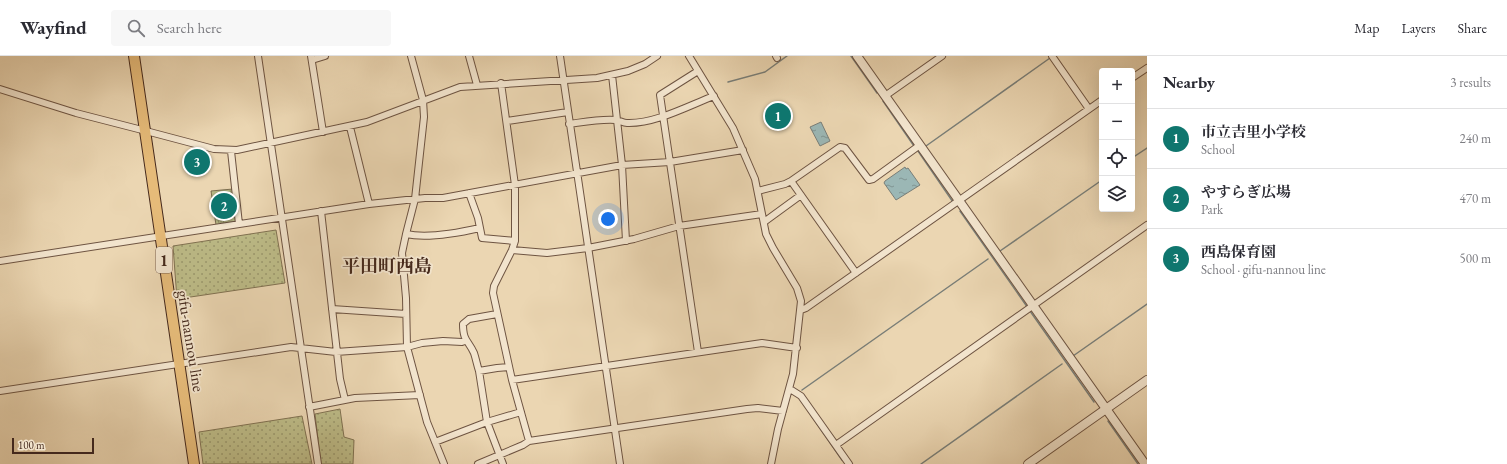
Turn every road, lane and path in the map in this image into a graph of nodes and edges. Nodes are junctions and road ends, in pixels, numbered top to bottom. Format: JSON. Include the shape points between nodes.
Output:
{"nodes":[{"id":1,"x":134,"y":56,"type":"edge"},
{"id":2,"x":258,"y":56,"type":"edge"},
{"id":3,"x":325,"y":56,"type":"edge"},
{"id":4,"x":411,"y":56,"type":"edge"},
{"id":5,"x":469,"y":56,"type":"edge"},
{"id":6,"x":560,"y":56,"type":"edge"},
{"id":7,"x":657,"y":56,"type":"edge"},
{"id":8,"x":689,"y":56,"type":"edge"},
{"id":9,"x":857,"y":56,"type":"edge"},
{"id":10,"x":942,"y":56,"type":"edge"},
{"id":11,"x":1052,"y":56,"type":"edge"},
{"id":12,"x":311,"y":58,"type":"edge"},
{"id":13,"x":1147,"y":68,"type":"edge"},
{"id":14,"x":698,"y":71,"type":"junction"},
{"id":15,"x":612,"y":75,"type":"junction"},
{"id":16,"x":1135,"y":76,"type":"edge"},
{"id":17,"x":563,"y":79,"type":"junction"},
{"id":18,"x":501,"y":83,"type":"junction"},
{"id":19,"x":478,"y":85,"type":"junction"},
{"id":20,"x":0,"y":89,"type":"edge"},
{"id":21,"x":714,"y":96,"type":"junction"},
{"id":22,"x":885,"y":96,"type":"junction"},
{"id":23,"x":424,"y":100,"type":"junction"},
{"id":24,"x":1099,"y":102,"type":"edge"},
{"id":25,"x":1089,"y":109,"type":"junction"},
{"id":26,"x":568,"y":112,"type":"junction"},
{"id":27,"x":662,"y":117,"type":"junction"},
{"id":28,"x":617,"y":120,"type":"junction"},
{"id":29,"x":507,"y":122,"type":"junction"},
{"id":30,"x":569,"y":124,"type":"junction"},
{"id":31,"x":350,"y":126,"type":"junction"},
{"id":32,"x":146,"y":131,"type":"junction"},
{"id":33,"x":322,"y":132,"type":"junction"},
{"id":34,"x":271,"y":144,"type":"junction"},
{"id":35,"x":920,"y":145,"type":"junction"},
{"id":36,"x":743,"y":150,"type":"junction"},
{"id":37,"x":231,"y":151,"type":"junction"},
{"id":38,"x":670,"y":162,"type":"junction"},
{"id":39,"x":622,"y":165,"type":"junction"},
{"id":40,"x":576,"y":174,"type":"junction"},
{"id":41,"x":791,"y":181,"type":"junction"},
{"id":42,"x":516,"y":185,"type":"junction"},
{"id":43,"x":758,"y":191,"type":"junction"},
{"id":44,"x":469,"y":193,"type":"junction"},
{"id":45,"x":801,"y":195,"type":"junction"},
{"id":46,"x":415,"y":199,"type":"junction"},
{"id":47,"x":959,"y":200,"type":"junction"},
{"id":48,"x":369,"y":204,"type":"junction"},
{"id":49,"x":321,"y":211,"type":"junction"},
{"id":50,"x":762,"y":214,"type":"junction"},
{"id":51,"x":282,"y":218,"type":"junction"},
{"id":52,"x":764,"y":222,"type":"junction"},
{"id":53,"x":239,"y":224,"type":"junction"},
{"id":54,"x":1147,"y":225,"type":"edge"},
{"id":55,"x":679,"y":226,"type":"junction"},
{"id":56,"x":480,"y":228,"type":"junction"},
{"id":57,"x":406,"y":234,"type":"junction"},
{"id":58,"x":160,"y":236,"type":"junction"},
{"id":59,"x":515,"y":241,"type":"junction"},
{"id":60,"x":626,"y":241,"type":"junction"},
{"id":61,"x":588,"y":248,"type":"junction"},
{"id":62,"x":512,"y":250,"type":"junction"},
{"id":63,"x":0,"y":261,"type":"edge"},
{"id":64,"x":856,"y":273,"type":"junction"},
{"id":65,"x":1030,"y":308,"type":"junction"},
{"id":66,"x":332,"y":309,"type":"junction"},
{"id":67,"x":801,"y":310,"type":"junction"},
{"id":68,"x":406,"y":314,"type":"junction"},
{"id":69,"x":497,"y":314,"type":"junction"},
{"id":70,"x":465,"y":341,"type":"junction"},
{"id":71,"x":301,"y":347,"type":"junction"},
{"id":72,"x":407,"y":347,"type":"junction"},
{"id":73,"x":797,"y":348,"type":"junction"},
{"id":74,"x":336,"y":352,"type":"junction"},
{"id":75,"x":698,"y":352,"type":"junction"},
{"id":76,"x":180,"y":365,"type":"junction"},
{"id":77,"x":606,"y":366,"type":"junction"},
{"id":78,"x":509,"y":367,"type":"junction"},
{"id":79,"x":479,"y":371,"type":"junction"},
{"id":80,"x":512,"y":380,"type":"junction"},
{"id":81,"x":1147,"y":380,"type":"edge"},
{"id":82,"x":790,"y":389,"type":"junction"},
{"id":83,"x":0,"y":391,"type":"edge"},
{"id":84,"x":420,"y":395,"type":"junction"},
{"id":85,"x":345,"y":400,"type":"junction"},
{"id":86,"x":309,"y":407,"type":"junction"},
{"id":87,"x":1106,"y":409,"type":"junction"},
{"id":88,"x":783,"y":411,"type":"junction"},
{"id":89,"x":521,"y":412,"type":"junction"},
{"id":90,"x":487,"y":422,"type":"junction"},
{"id":91,"x":614,"y":429,"type":"junction"},
{"id":92,"x":529,"y":441,"type":"junction"},
{"id":93,"x":435,"y":442,"type":"junction"},
{"id":94,"x":836,"y":445,"type":"junction"},
{"id":95,"x":499,"y":456,"type":"junction"},
{"id":96,"x":848,"y":462,"type":"edge"},
{"id":97,"x":194,"y":464,"type":"edge"},
{"id":98,"x":318,"y":464,"type":"edge"},
{"id":99,"x":444,"y":464,"type":"edge"},
{"id":100,"x":478,"y":464,"type":"edge"},
{"id":101,"x":503,"y":464,"type":"edge"},
{"id":102,"x":620,"y":464,"type":"edge"},
{"id":103,"x":771,"y":464,"type":"edge"},
{"id":104,"x":839,"y":464,"type":"edge"},
{"id":105,"x":1028,"y":464,"type":"edge"},
{"id":106,"x":1145,"y":464,"type":"edge"}],
"edges":[{"from":1,"to":32,"type":"main road","name":"gifu-nannou line","number":"1"},
{"from":2,"to":34,"type":"street"},
{"from":3,"to":12,"type":"street"},
{"from":4,"to":23,"type":"street"},
{"from":5,"to":19,"type":"street"},
{"from":6,"to":17,"type":"street"},
{"from":7,"to":15,"type":"street","via":[[645,64]]},
{"from":8,"to":14,"type":"street"},
{"from":9,"to":22,"type":"street"},
{"from":10,"to":22,"type":"street"},
{"from":11,"to":25,"type":"street"},
{"from":12,"to":33,"type":"street"},
{"from":13,"to":16,"type":"street"},
{"from":14,"to":21,"type":"street"},
{"from":14,"to":27,"type":"street","via":[[660,95]]},
{"from":15,"to":17,"type":"street"},
{"from":15,"to":28,"type":"street"},
{"from":17,"to":18,"type":"street"},
{"from":17,"to":26,"type":"street"},
{"from":18,"to":19,"type":"street"},
{"from":18,"to":29,"type":"street"},
{"from":19,"to":23,"type":"street","via":[[460,87]]},
{"from":20,"to":32,"type":"street"},
{"from":21,"to":27,"type":"street"},
{"from":21,"to":36,"type":"street"},
{"from":22,"to":35,"type":"street"},
{"from":23,"to":31,"type":"street"},
{"from":23,"to":46,"type":"street","via":[[422,149]]},
{"from":24,"to":25,"type":"street"},
{"from":25,"to":47,"type":"street"},
{"from":26,"to":29,"type":"street"},
{"from":26,"to":30,"type":"street"},
{"from":27,"to":28,"type":"street","via":[[626,123]]},
{"from":27,"to":38,"type":"street"},
{"from":28,"to":30,"type":"street"},
{"from":28,"to":39,"type":"street"},
{"from":29,"to":42,"type":"street"},
{"from":30,"to":40,"type":"street"},
{"from":31,"to":33,"type":"street"},
{"from":31,"to":48,"type":"street"},
{"from":32,"to":37,"type":"street"},
{"from":32,"to":58,"type":"main road","name":"gifu-nannou line","number":"1"},
{"from":33,"to":34,"type":"street"},
{"from":34,"to":37,"type":"street"},
{"from":34,"to":51,"type":"street"},
{"from":35,"to":41,"type":"street","via":[[873,179],[866,178],[845,148],[840,147]]},
{"from":35,"to":47,"type":"street"},
{"from":36,"to":38,"type":"street"},
{"from":36,"to":43,"type":"street"},
{"from":37,"to":53,"type":"street"},
{"from":38,"to":39,"type":"street"},
{"from":38,"to":55,"type":"street"},
{"from":39,"to":40,"type":"street"},
{"from":39,"to":60,"type":"street"},
{"from":40,"to":42,"type":"street"},
{"from":40,"to":61,"type":"street"},
{"from":41,"to":43,"type":"street"},
{"from":41,"to":45,"type":"street"},
{"from":42,"to":44,"type":"street"},
{"from":42,"to":59,"type":"street"},
{"from":43,"to":50,"type":"street"},
{"from":44,"to":46,"type":"street","via":[[444,198]]},
{"from":44,"to":56,"type":"street"},
{"from":45,"to":52,"type":"street"},
{"from":45,"to":64,"type":"street"},
{"from":46,"to":48,"type":"street"},
{"from":46,"to":57,"type":"street"},
{"from":47,"to":64,"type":"street"},
{"from":47,"to":65,"type":"street"},
{"from":48,"to":49,"type":"street"},
{"from":49,"to":51,"type":"street"},
{"from":49,"to":66,"type":"street"},
{"from":50,"to":52,"type":"street"},
{"from":50,"to":55,"type":"street"},
{"from":51,"to":53,"type":"street"},
{"from":51,"to":71,"type":"street"},
{"from":52,"to":67,"type":"street","via":[[766,234],[773,248],[797,288]]},
{"from":53,"to":58,"type":"street"},
{"from":54,"to":65,"type":"street"},
{"from":55,"to":60,"type":"street"},
{"from":55,"to":75,"type":"street"},
{"from":56,"to":57,"type":"street","via":[[443,235]]},
{"from":56,"to":59,"type":"street","via":[[482,238]]},
{"from":57,"to":68,"type":"street","via":[[402,253]]},
{"from":58,"to":63,"type":"street"},
{"from":58,"to":76,"type":"main road","name":"gifu-nannou line","number":"1"},
{"from":59,"to":62,"type":"street"},
{"from":60,"to":61,"type":"street"},
{"from":61,"to":62,"type":"street","via":[[547,253]]},
{"from":61,"to":77,"type":"street"},
{"from":62,"to":69,"type":"street","via":[[494,286]]},
{"from":64,"to":67,"type":"street"},
{"from":65,"to":87,"type":"street"},
{"from":65,"to":94,"type":"street"},
{"from":66,"to":68,"type":"street"},
{"from":66,"to":74,"type":"street"},
{"from":67,"to":73,"type":"street"},
{"from":68,"to":72,"type":"street"},
{"from":69,"to":70,"type":"street","via":[[469,319],[462,324]]},
{"from":69,"to":78,"type":"street"},
{"from":70,"to":72,"type":"street","via":[[422,342]]},
{"from":70,"to":79,"type":"street","via":[[473,352]]},
{"from":71,"to":74,"type":"street"},
{"from":71,"to":76,"type":"street"},
{"from":71,"to":86,"type":"street"},
{"from":72,"to":74,"type":"street"},
{"from":72,"to":84,"type":"street"},
{"from":73,"to":75,"type":"street","via":[[762,343]]},
{"from":73,"to":82,"type":"street"},
{"from":74,"to":85,"type":"street"},
{"from":75,"to":77,"type":"street"},
{"from":76,"to":83,"type":"street"},
{"from":76,"to":97,"type":"main road","name":"gifu-nannou line","number":"1"},
{"from":77,"to":80,"type":"street"},
{"from":77,"to":91,"type":"street"},
{"from":78,"to":79,"type":"street"},
{"from":78,"to":80,"type":"street"},
{"from":79,"to":90,"type":"street"},
{"from":80,"to":89,"type":"street"},
{"from":81,"to":87,"type":"street"},
{"from":82,"to":88,"type":"street"},
{"from":82,"to":94,"type":"street","via":[[800,396]]},
{"from":84,"to":85,"type":"street"},
{"from":84,"to":93,"type":"street"},
{"from":85,"to":86,"type":"street"},
{"from":86,"to":98,"type":"street"},
{"from":87,"to":105,"type":"street"},
{"from":87,"to":106,"type":"street"},
{"from":88,"to":91,"type":"street","via":[[753,409]]},
{"from":88,"to":103,"type":"street"},
{"from":89,"to":90,"type":"street"},
{"from":89,"to":92,"type":"street"},
{"from":90,"to":93,"type":"street"},
{"from":90,"to":95,"type":"street"},
{"from":91,"to":92,"type":"street"},
{"from":91,"to":102,"type":"street"},
{"from":92,"to":95,"type":"street"},
{"from":93,"to":99,"type":"street"},
{"from":94,"to":96,"type":"street"},
{"from":95,"to":100,"type":"street"},
{"from":95,"to":101,"type":"street"},
{"from":96,"to":104,"type":"street"}]}
